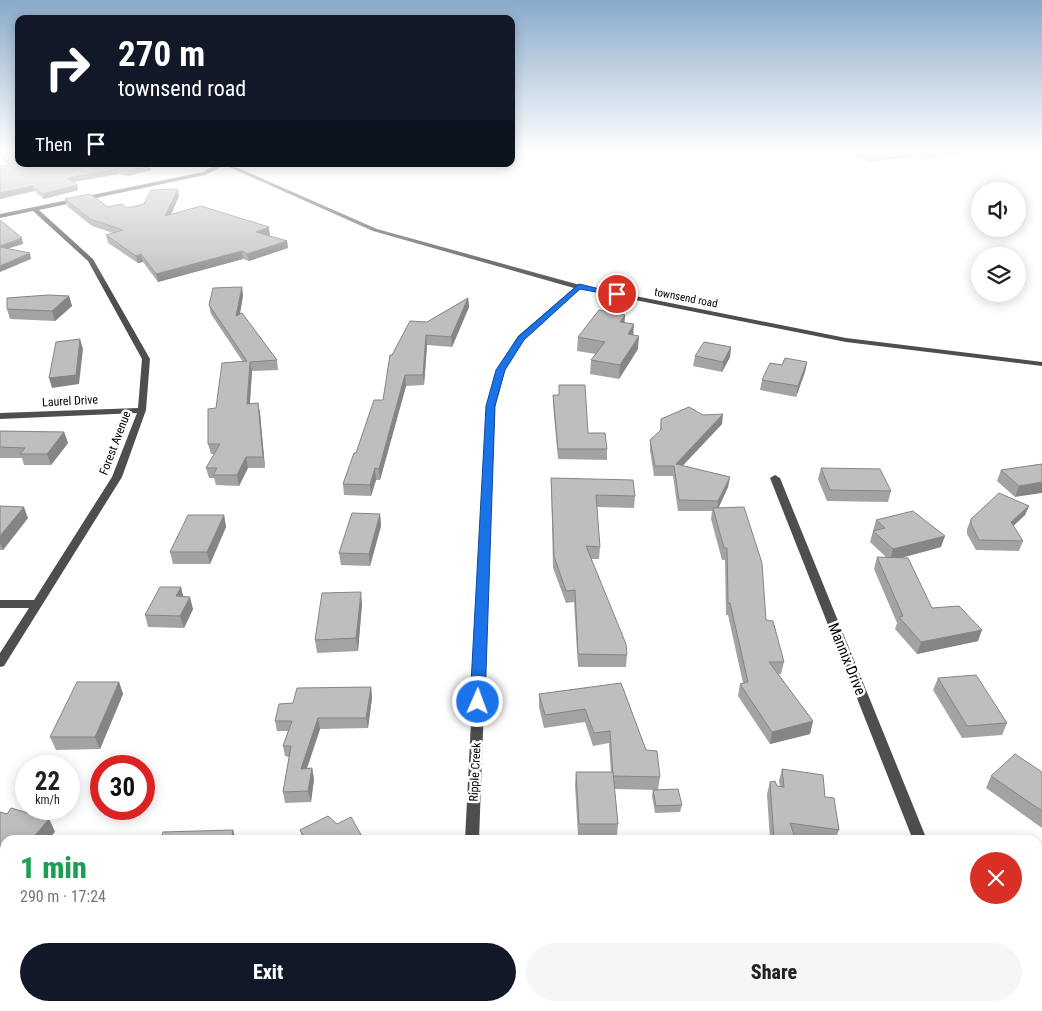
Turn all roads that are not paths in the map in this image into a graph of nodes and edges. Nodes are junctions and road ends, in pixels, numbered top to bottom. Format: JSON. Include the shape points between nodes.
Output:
{"nodes":[{"id":1,"x":86,"y":198,"type":"edge"},
{"id":2,"x":303,"y":198,"type":"edge"},
{"id":3,"x":35,"y":209,"type":"junction"},
{"id":4,"x":0,"y":216,"type":"edge"},
{"id":5,"x":579,"y":286,"type":"junction"},
{"id":6,"x":1042,"y":364,"type":"edge"},
{"id":7,"x":142,"y":410,"type":"junction"},
{"id":8,"x":0,"y":416,"type":"edge"},
{"id":9,"x":775,"y":478,"type":"dead end"},
{"id":10,"x":0,"y":604,"type":"edge"},
{"id":11,"x":37,"y":604,"type":"junction"},
{"id":12,"x":0,"y":662,"type":"edge"},
{"id":13,"x":472,"y":835,"type":"edge"},
{"id":14,"x":918,"y":835,"type":"edge"}],
"edges":[{"from":1,"to":3,"type":"street"},
{"from":2,"to":5,"type":"street","name":"townsend road","via":[[375,230]]},
{"from":3,"to":4,"type":"street"},
{"from":3,"to":7,"type":"street","name":"Forest Avenue","via":[[91,260],[146,358]]},
{"from":5,"to":6,"type":"street","name":"townsend road","via":[[846,340]]},
{"from":5,"to":13,"type":"street","name":"Ripple Creek","via":[[521,338],[500,370],[491,406]]},
{"from":7,"to":8,"type":"street","name":"Laurel Drive"},
{"from":7,"to":11,"type":"street","name":"Forest Avenue","via":[[117,477]]},
{"from":9,"to":14,"type":"street","name":"Mannix Drive"},
{"from":10,"to":11,"type":"street"},
{"from":11,"to":12,"type":"street","name":"Forest Avenue"}]}
